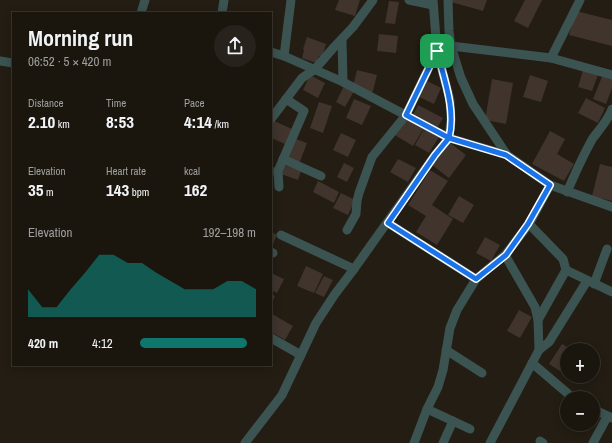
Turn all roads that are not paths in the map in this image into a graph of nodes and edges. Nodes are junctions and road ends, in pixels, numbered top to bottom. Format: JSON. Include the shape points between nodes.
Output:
{"nodes":[{"id":1,"x":145,"y":0,"type":"edge"},
{"id":2,"x":224,"y":0,"type":"edge"},
{"id":3,"x":291,"y":0,"type":"edge"},
{"id":4,"x":372,"y":0,"type":"edge"},
{"id":5,"x":410,"y":0,"type":"edge"},
{"id":6,"x":448,"y":0,"type":"edge"},
{"id":7,"x":580,"y":0,"type":"edge"},
{"id":8,"x":433,"y":3,"type":"edge"},
{"id":9,"x":141,"y":12,"type":"edge"},
{"id":10,"x":222,"y":12,"type":"edge"},
{"id":11,"x":342,"y":40,"type":"junction"},
{"id":12,"x":451,"y":46,"type":"junction"},
{"id":13,"x":437,"y":51,"type":"junction"},
{"id":14,"x":272,"y":52,"type":"edge"},
{"id":15,"x":284,"y":56,"type":"junction"},
{"id":16,"x":551,"y":58,"type":"junction"},
{"id":17,"x":0,"y":61,"type":"edge"},
{"id":18,"x":12,"y":64,"type":"edge"},
{"id":19,"x":315,"y":70,"type":"junction"},
{"id":20,"x":612,"y":75,"type":"edge"},
{"id":21,"x":343,"y":82,"type":"junction"},
{"id":22,"x":286,"y":99,"type":"junction"},
{"id":23,"x":611,"y":113,"type":"edge"},
{"id":24,"x":406,"y":115,"type":"junction"},
{"id":25,"x":272,"y":118,"type":"edge"},
{"id":26,"x":449,"y":138,"type":"junction"},
{"id":27,"x":506,"y":155,"type":"junction"},
{"id":28,"x":283,"y":159,"type":"junction"},
{"id":29,"x":321,"y":176,"type":"dead end"},
{"id":30,"x":550,"y":185,"type":"junction"},
{"id":31,"x":279,"y":187,"type":"dead end"},
{"id":32,"x":567,"y":192,"type":"junction"},
{"id":33,"x":612,"y":207,"type":"edge"},
{"id":34,"x":388,"y":223,"type":"junction"},
{"id":35,"x":528,"y":224,"type":"junction"},
{"id":36,"x":348,"y":230,"type":"dead end"},
{"id":37,"x":281,"y":234,"type":"dead end"},
{"id":38,"x":607,"y":249,"type":"dead end"},
{"id":39,"x":506,"y":255,"type":"junction"},
{"id":40,"x":354,"y":269,"type":"junction"},
{"id":41,"x":566,"y":270,"type":"junction"},
{"id":42,"x":476,"y":279,"type":"junction"},
{"id":43,"x":591,"y":283,"type":"junction"},
{"id":44,"x":612,"y":292,"type":"edge"},
{"id":45,"x":538,"y":320,"type":"junction"},
{"id":46,"x":272,"y":339,"type":"edge"},
{"id":47,"x":446,"y":350,"type":"junction"},
{"id":48,"x":539,"y":350,"type":"junction"},
{"id":49,"x":301,"y":355,"type":"junction"},
{"id":50,"x":532,"y":363,"type":"junction"},
{"id":51,"x":482,"y":373,"type":"dead end"},
{"id":52,"x":566,"y":391,"type":"edge"},
{"id":53,"x":427,"y":409,"type":"junction"},
{"id":54,"x":600,"y":412,"type":"edge"},
{"id":55,"x":610,"y":417,"type":"edge"},
{"id":56,"x":452,"y":421,"type":"junction"},
{"id":57,"x":470,"y":429,"type":"dead end"},
{"id":58,"x":245,"y":443,"type":"edge"},
{"id":59,"x":414,"y":443,"type":"edge"},
{"id":60,"x":443,"y":443,"type":"edge"},
{"id":61,"x":490,"y":443,"type":"edge"},
{"id":62,"x":593,"y":443,"type":"edge"}],
"edges":[{"from":1,"to":9,"type":"street"},
{"from":2,"to":10,"type":"street"},
{"from":3,"to":15,"type":"street"},
{"from":4,"to":11,"type":"street"},
{"from":5,"to":8,"type":"street"},
{"from":6,"to":12,"type":"street"},
{"from":7,"to":16,"type":"street"},
{"from":8,"to":13,"type":"street"},
{"from":11,"to":19,"type":"street"},
{"from":11,"to":21,"type":"street"},
{"from":12,"to":16,"type":"street"},
{"from":12,"to":27,"type":"street","via":[[460,78],[473,104]]},
{"from":13,"to":24,"type":"street"},
{"from":13,"to":26,"type":"street","via":[[450,100]]},
{"from":14,"to":15,"type":"street"},
{"from":15,"to":19,"type":"street"},
{"from":16,"to":20,"type":"street"},
{"from":17,"to":18,"type":"street"},
{"from":19,"to":21,"type":"street"},
{"from":19,"to":22,"type":"street","via":[[302,78]]},
{"from":21,"to":24,"type":"street"},
{"from":22,"to":25,"type":"street"},
{"from":22,"to":28,"type":"street","via":[[304,111]]},
{"from":23,"to":32,"type":"street","via":[[593,138]]},
{"from":24,"to":26,"type":"street"},
{"from":24,"to":36,"type":"street","via":[[372,157],[359,192],[356,214]]},
{"from":26,"to":27,"type":"street"},
{"from":26,"to":34,"type":"street"},
{"from":27,"to":30,"type":"street"},
{"from":28,"to":29,"type":"street"},
{"from":28,"to":31,"type":"street","via":[[278,171]]},
{"from":30,"to":32,"type":"street"},
{"from":30,"to":35,"type":"street"},
{"from":32,"to":33,"type":"street"},
{"from":34,"to":40,"type":"street"},
{"from":34,"to":42,"type":"street"},
{"from":35,"to":39,"type":"street"},
{"from":35,"to":41,"type":"street","via":[[562,259]]},
{"from":37,"to":40,"type":"street"},
{"from":38,"to":43,"type":"street"},
{"from":39,"to":42,"type":"street"},
{"from":39,"to":45,"type":"street","via":[[535,307]]},
{"from":40,"to":49,"type":"street","via":[[316,323]]},
{"from":41,"to":43,"type":"street"},
{"from":41,"to":45,"type":"street"},
{"from":42,"to":47,"type":"street","via":[[457,310]]},
{"from":43,"to":44,"type":"street"},
{"from":43,"to":48,"type":"street","via":[[549,342]]},
{"from":45,"to":48,"type":"street"},
{"from":46,"to":49,"type":"street"},
{"from":47,"to":51,"type":"street"},
{"from":47,"to":53,"type":"street","via":[[438,387]]},
{"from":48,"to":50,"type":"street"},
{"from":49,"to":58,"type":"street","via":[[282,395]]},
{"from":50,"to":52,"type":"street"},
{"from":50,"to":61,"type":"street"},
{"from":53,"to":56,"type":"street"},
{"from":53,"to":59,"type":"street"},
{"from":54,"to":55,"type":"street"},
{"from":55,"to":62,"type":"street"},
{"from":56,"to":57,"type":"street"},
{"from":56,"to":60,"type":"street"}]}
